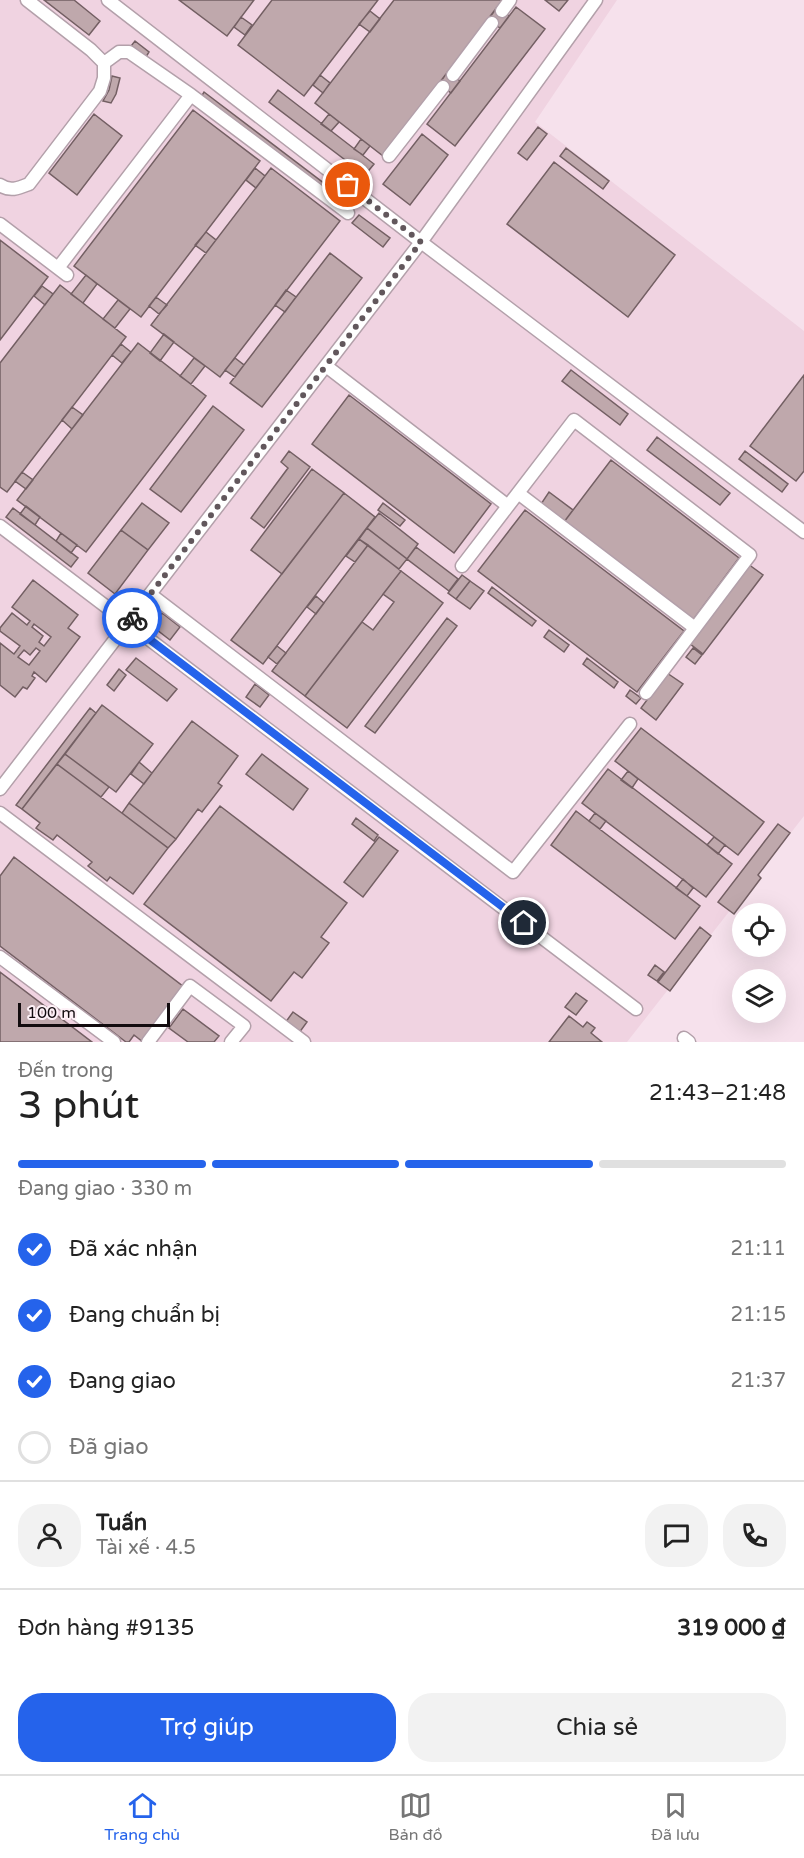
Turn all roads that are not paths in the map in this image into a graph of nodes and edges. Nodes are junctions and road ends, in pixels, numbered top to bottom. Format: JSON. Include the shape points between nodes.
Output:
{"nodes":[{"id":1,"x":27,"y":0,"type":"edge"},
{"id":2,"x":108,"y":0,"type":"edge"},
{"id":3,"x":510,"y":0,"type":"edge"},
{"id":4,"x":596,"y":0,"type":"edge"},
{"id":5,"x":502,"y":11,"type":"dead end"},
{"id":6,"x":492,"y":23,"type":"dead end"},
{"id":7,"x":104,"y":63,"type":"junction"},
{"id":8,"x":453,"y":75,"type":"dead end"},
{"id":9,"x":443,"y":87,"type":"dead end"},
{"id":10,"x":191,"y":95,"type":"junction"},
{"id":11,"x":389,"y":156,"type":"dead end"},
{"id":12,"x":0,"y":185,"type":"edge"},
{"id":13,"x":348,"y":213,"type":"dead end"},
{"id":14,"x":0,"y":224,"type":"edge"},
{"id":15,"x":421,"y":242,"type":"junction"},
{"id":16,"x":326,"y":366,"type":"junction"},
{"id":17,"x":518,"y":493,"type":"junction"},
{"id":18,"x":508,"y":506,"type":"junction"},
{"id":19,"x":0,"y":526,"type":"edge"},
{"id":20,"x":804,"y":532,"type":"edge"},
{"id":21,"x":462,"y":566,"type":"dead end"},
{"id":22,"x":150,"y":594,"type":"junction"},
{"id":23,"x":128,"y":623,"type":"junction"},
{"id":24,"x":695,"y":628,"type":"junction"},
{"id":25,"x":646,"y":693,"type":"dead end"},
{"id":26,"x":630,"y":724,"type":"dead end"},
{"id":27,"x":0,"y":789,"type":"edge"},
{"id":28,"x":0,"y":813,"type":"edge"},
{"id":29,"x":0,"y":957,"type":"edge"},
{"id":30,"x":636,"y":1009,"type":"dead end"},
{"id":31,"x":114,"y":1042,"type":"edge"},
{"id":32,"x":148,"y":1042,"type":"edge"},
{"id":33,"x":231,"y":1042,"type":"edge"},
{"id":34,"x":304,"y":1042,"type":"edge"}],
"edges":[{"from":1,"to":7,"type":"lane"},
{"from":2,"to":15,"type":"lane"},
{"from":3,"to":5,"type":"lane"},
{"from":4,"to":15,"type":"lane"},
{"from":6,"to":8,"type":"lane"},
{"from":7,"to":10,"type":"lane","via":[[119,52],[129,51]]},
{"from":7,"to":12,"type":"lane","via":[[100,91],[29,184],[16,190]]},
{"from":9,"to":11,"type":"lane"},
{"from":10,"to":13,"type":"lane"},
{"from":10,"to":14,"type":"lane","via":[[63,271]]},
{"from":15,"to":16,"type":"lane"},
{"from":15,"to":20,"type":"lane"},
{"from":16,"to":18,"type":"lane"},
{"from":16,"to":22,"type":"lane"},
{"from":17,"to":18,"type":"lane"},
{"from":17,"to":24,"type":"lane"},
{"from":17,"to":24,"type":"lane","via":[[574,420],[750,555]]},
{"from":18,"to":21,"type":"lane"},
{"from":19,"to":23,"type":"lane"},
{"from":22,"to":23,"type":"lane"},
{"from":22,"to":26,"type":"lane","via":[[513,872]]},
{"from":23,"to":27,"type":"lane"},
{"from":23,"to":30,"type":"lane"},
{"from":24,"to":25,"type":"lane"},
{"from":28,"to":34,"type":"lane"},
{"from":29,"to":31,"type":"lane"},
{"from":32,"to":33,"type":"lane","via":[[190,986],[243,1026]]}]}
